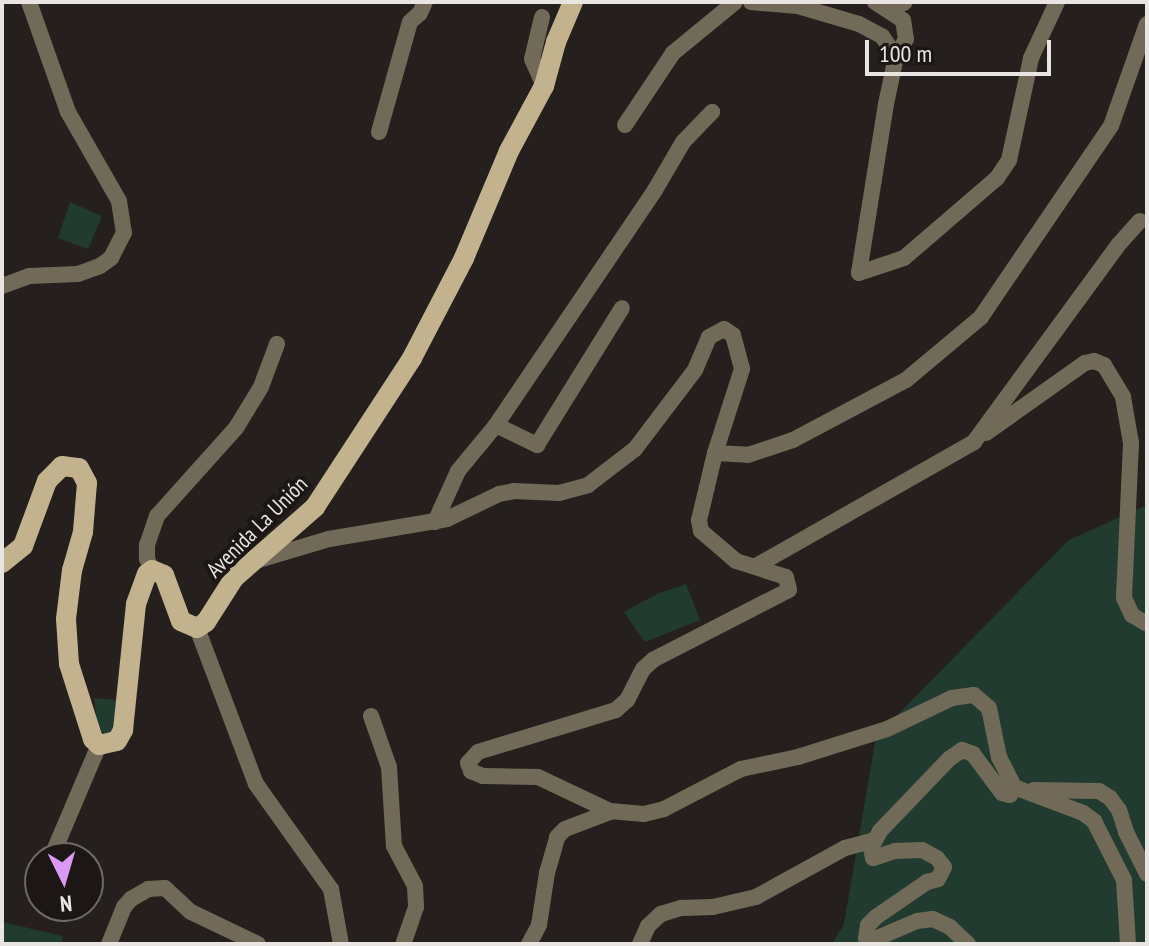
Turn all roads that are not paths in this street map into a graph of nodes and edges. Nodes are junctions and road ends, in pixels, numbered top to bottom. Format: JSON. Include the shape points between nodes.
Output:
{"nodes":[{"id":1,"x":29,"y":2,"type":"edge"},
{"id":2,"x":425,"y":2,"type":"edge"},
{"id":3,"x":573,"y":2,"type":"edge"},
{"id":4,"x":735,"y":2,"type":"edge"},
{"id":5,"x":751,"y":2,"type":"edge"},
{"id":6,"x":905,"y":2,"type":"edge"},
{"id":7,"x":1057,"y":2,"type":"edge"},
{"id":8,"x":879,"y":4,"type":"edge"},
{"id":9,"x":542,"y":17,"type":"dead end"},
{"id":10,"x":1147,"y":24,"type":"edge"},
{"id":11,"x":896,"y":57,"type":"junction"},
{"id":12,"x":544,"y":86,"type":"junction"},
{"id":13,"x":712,"y":112,"type":"dead end"},
{"id":14,"x":625,"y":125,"type":"dead end"},
{"id":15,"x":379,"y":132,"type":"dead end"},
{"id":16,"x":1140,"y":221,"type":"dead end"},
{"id":17,"x":2,"y":286,"type":"edge"},
{"id":18,"x":622,"y":308,"type":"dead end"},
{"id":19,"x":277,"y":344,"type":"dead end"},
{"id":20,"x":496,"y":425,"type":"junction"},
{"id":21,"x":974,"y":442,"type":"junction"},
{"id":22,"x":715,"y":453,"type":"junction"},
{"id":23,"x":435,"y":522,"type":"junction"},
{"id":24,"x":253,"y":562,"type":"junction"},
{"id":25,"x":2,"y":563,"type":"edge"},
{"id":26,"x":756,"y":566,"type":"junction"},
{"id":27,"x":152,"y":570,"type":"junction"},
{"id":28,"x":1147,"y":624,"type":"edge"},
{"id":29,"x":197,"y":628,"type":"junction"},
{"id":30,"x":371,"y":716,"type":"dead end"},
{"id":31,"x":99,"y":745,"type":"junction"},
{"id":32,"x":1021,"y":789,"type":"junction"},
{"id":33,"x":610,"y":812,"type":"junction"},
{"id":34,"x":875,"y":840,"type":"junction"},
{"id":35,"x":58,"y":842,"type":"edge"},
{"id":36,"x":1147,"y":874,"type":"edge"},
{"id":37,"x":109,"y":944,"type":"edge"},
{"id":38,"x":258,"y":944,"type":"edge"},
{"id":39,"x":341,"y":944,"type":"edge"},
{"id":40,"x":403,"y":944,"type":"edge"},
{"id":41,"x":529,"y":944,"type":"edge"},
{"id":42,"x":640,"y":944,"type":"edge"},
{"id":43,"x":968,"y":944,"type":"edge"},
{"id":44,"x":1128,"y":944,"type":"edge"}],
"edges":[{"from":1,"to":17,"type":"street","via":[[68,112],[119,201],[124,233],[111,258],[100,266],[78,274],[29,276]]},
{"from":2,"to":15,"type":"street","via":[[410,22]]},
{"from":3,"to":12,"type":"main road","name":"Avenida La Unión"},
{"from":4,"to":14,"type":"street","via":[[673,53]]},
{"from":5,"to":11,"type":"street","via":[[798,6],[859,24],[882,36]]},
{"from":6,"to":8,"type":"street","via":[[896,7]]},
{"from":7,"to":11,"type":"street","via":[[1031,58],[1009,160],[997,178],[904,258],[859,273]]},
{"from":8,"to":11,"type":"street","via":[[903,20],[906,30]]},
{"from":9,"to":12,"type":"street","via":[[532,59]]},
{"from":10,"to":22,"type":"street","via":[[1111,126],[981,317],[906,380],[793,440],[748,455]]},
{"from":12,"to":24,"type":"main road","name":"Avenida La Unión","via":[[509,151],[464,258],[367,432],[315,507]]},
{"from":13,"to":20,"type":"street","via":[[683,142]]},
{"from":16,"to":21,"type":"street"},
{"from":18,"to":20,"type":"street","via":[[537,445]]},
{"from":19,"to":27,"type":"street","via":[[261,387],[236,428],[157,516],[147,545]]},
{"from":20,"to":23,"type":"street","via":[[458,471]]},
{"from":21,"to":26,"type":"street"},
{"from":21,"to":28,"type":"street","via":[[1085,363],[1104,365],[1123,397],[1131,443],[1124,598],[1132,615]]},
{"from":22,"to":23,"type":"street","via":[[742,369],[733,335],[724,329],[709,337],[695,370],[635,449],[588,485],[559,493],[499,494]]},
{"from":22,"to":26,"type":"street","via":[[701,531],[736,561]]},
{"from":23,"to":24,"type":"street","via":[[329,539]]},
{"from":24,"to":29,"type":"main road","name":"Avenida La Unión","via":[[234,578]]},
{"from":25,"to":31,"type":"main road","via":[[23,546],[55,471],[67,464],[79,468],[87,483],[66,619],[69,664]]},
{"from":26,"to":33,"type":"street","via":[[786,577],[787,594],[653,660],[616,710],[478,752],[468,763],[471,771],[483,776],[538,777]]},
{"from":27,"to":29,"type":"main road","via":[[168,581],[181,621]]},
{"from":27,"to":31,"type":"main road","via":[[136,604],[123,730],[117,741]]},
{"from":29,"to":39,"type":"street","via":[[256,784],[331,889]]},
{"from":30,"to":40,"type":"street","via":[[389,767],[394,846],[415,886],[416,907]]},
{"from":31,"to":35,"type":"street"},
{"from":32,"to":33,"type":"street","via":[[999,757],[989,708],[980,697],[964,695],[887,729],[741,769],[664,809]]},
{"from":32,"to":34,"type":"street","via":[[1002,793],[973,754],[962,750]]},
{"from":32,"to":36,"type":"street","via":[[1099,791],[1110,798]]},
{"from":32,"to":44,"type":"street","via":[[1094,821],[1124,880]]},
{"from":33,"to":41,"type":"street","via":[[557,837],[539,925]]},
{"from":34,"to":42,"type":"street","via":[[845,848],[756,897],[661,914]]},
{"from":34,"to":43,"type":"street","via":[[872,858],[922,850],[944,867],[938,879],[876,917],[866,938],[933,919]]},
{"from":37,"to":38,"type":"street","via":[[131,899],[148,889],[165,888],[191,912]]}]}
